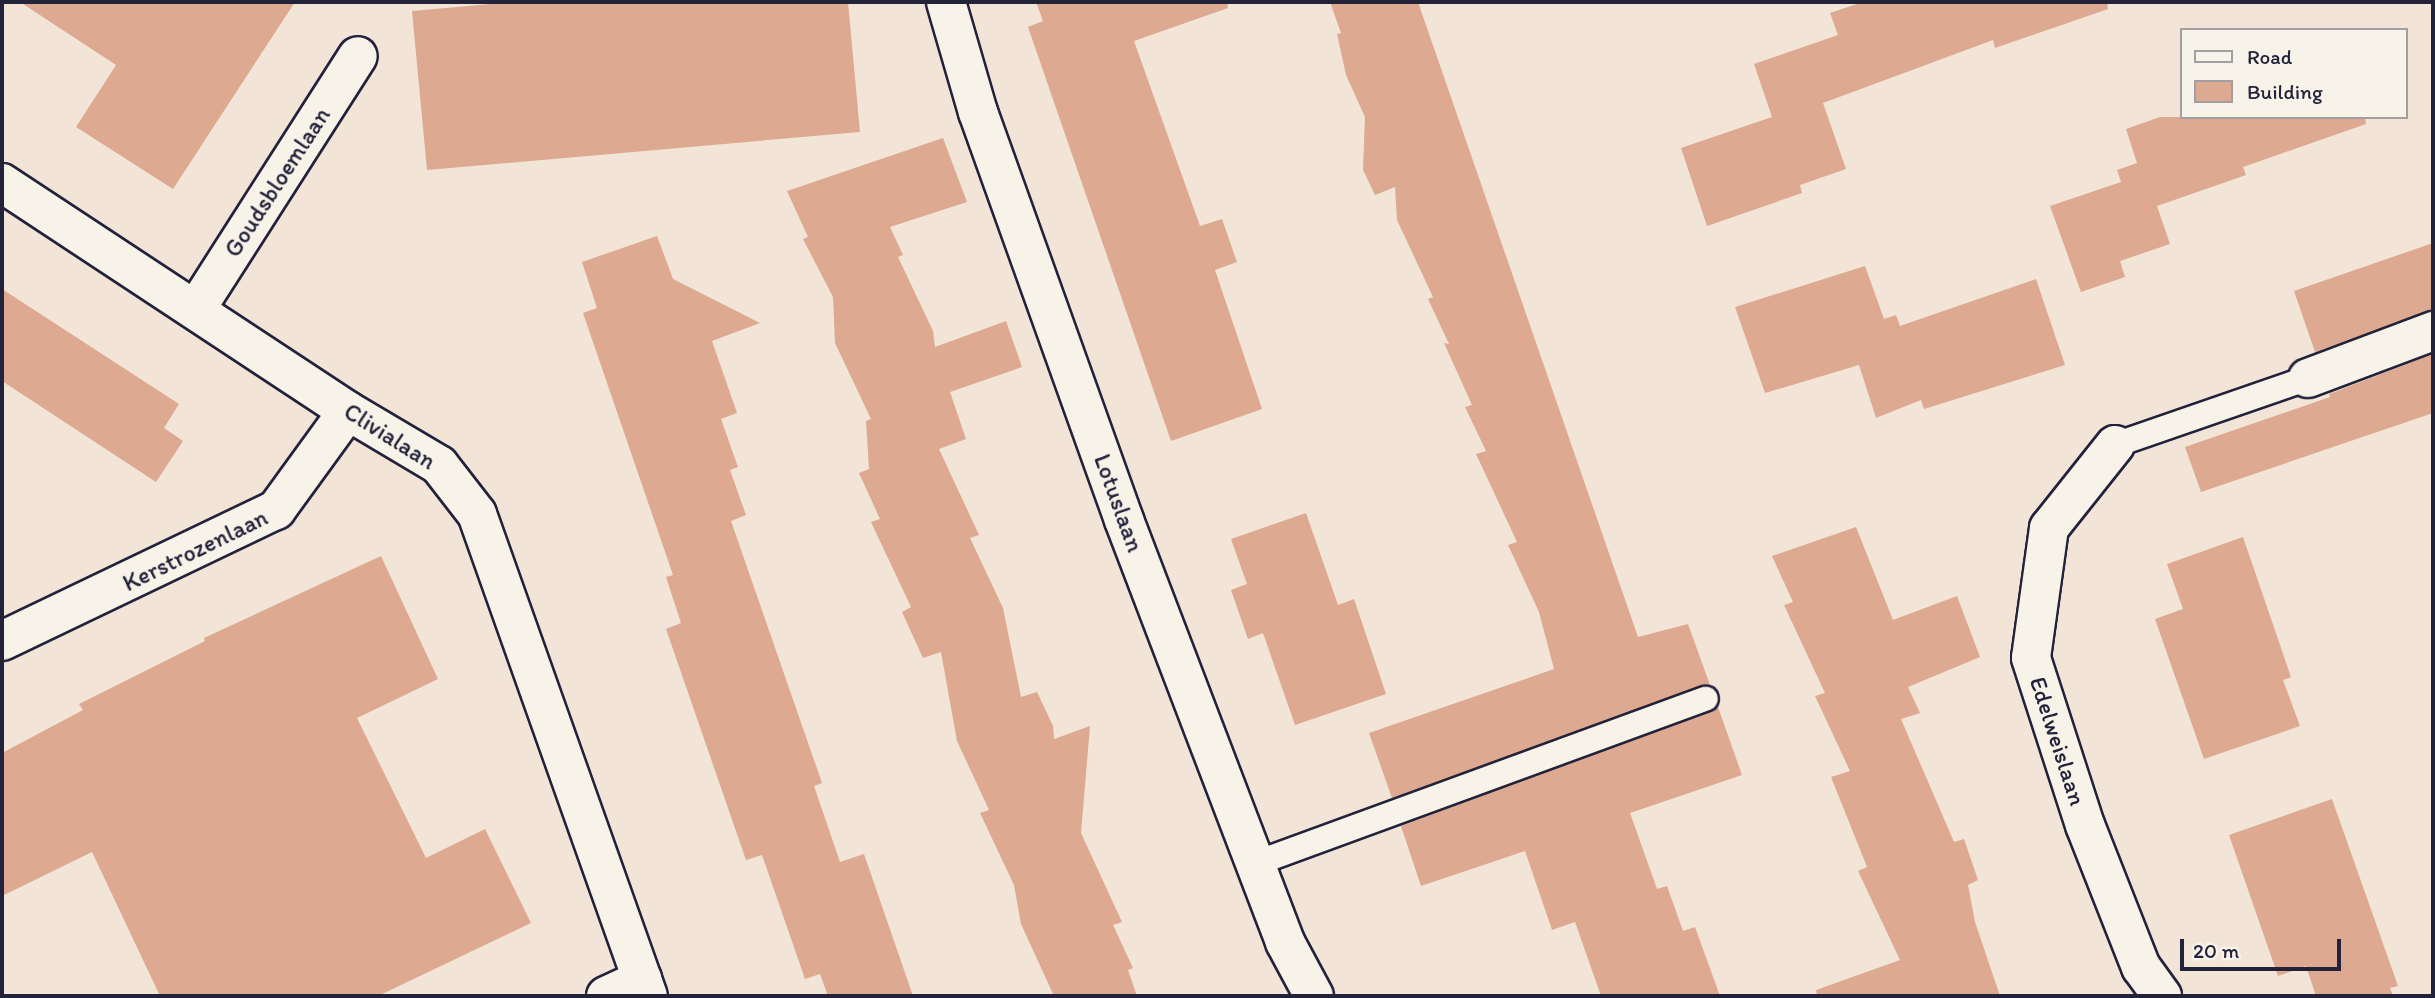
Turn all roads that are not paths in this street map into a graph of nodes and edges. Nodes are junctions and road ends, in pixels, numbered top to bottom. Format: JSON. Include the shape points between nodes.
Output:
{"nodes":[{"id":1,"x":946,"y":2,"type":"edge"},
{"id":2,"x":358,"y":56,"type":"dead end"},
{"id":3,"x":2,"y":183,"type":"edge"},
{"id":4,"x":196,"y":309,"type":"junction"},
{"id":5,"x":2433,"y":331,"type":"edge"},
{"id":6,"x":2308,"y":378,"type":"joint"},
{"id":7,"x":348,"y":411,"type":"junction"},
{"id":8,"x":2115,"y":445,"type":"joint"},
{"id":9,"x":2,"y":641,"type":"edge"},
{"id":10,"x":1706,"y":699,"type":"dead end"},
{"id":11,"x":1254,"y":864,"type":"junction"},
{"id":12,"x":645,"y":988,"type":"edge"},
{"id":13,"x":606,"y":996,"type":"edge"},
{"id":14,"x":1314,"y":996,"type":"edge"},
{"id":15,"x":2162,"y":996,"type":"edge"}],
"edges":[{"from":1,"to":11,"type":"street","name":"Lotuslaan","via":[[988,138]]},
{"from":2,"to":4,"type":"street","name":"Goudsbloemlaan"},
{"from":3,"to":4,"type":"street","name":"Clivialaan"},
{"from":4,"to":7,"type":"street","name":"Clivialaan"},
{"from":5,"to":6,"type":"street"},
{"from":6,"to":8,"type":"lane","name":"Edelweislaan"},
{"from":7,"to":9,"type":"street","name":"Kerstrozenlaan","via":[[276,510]]},
{"from":7,"to":12,"type":"street","name":"Clivialaan","via":[[439,465],[477,514]]},
{"from":8,"to":15,"type":"street","name":"Edelweislaan","via":[[2049,528],[2031,658],[2105,876],[2141,967]]},
{"from":10,"to":11,"type":"lane"},
{"from":11,"to":14,"type":"street","name":"Lotuslaan","via":[[1285,942]]},
{"from":12,"to":13,"type":"street"}]}
